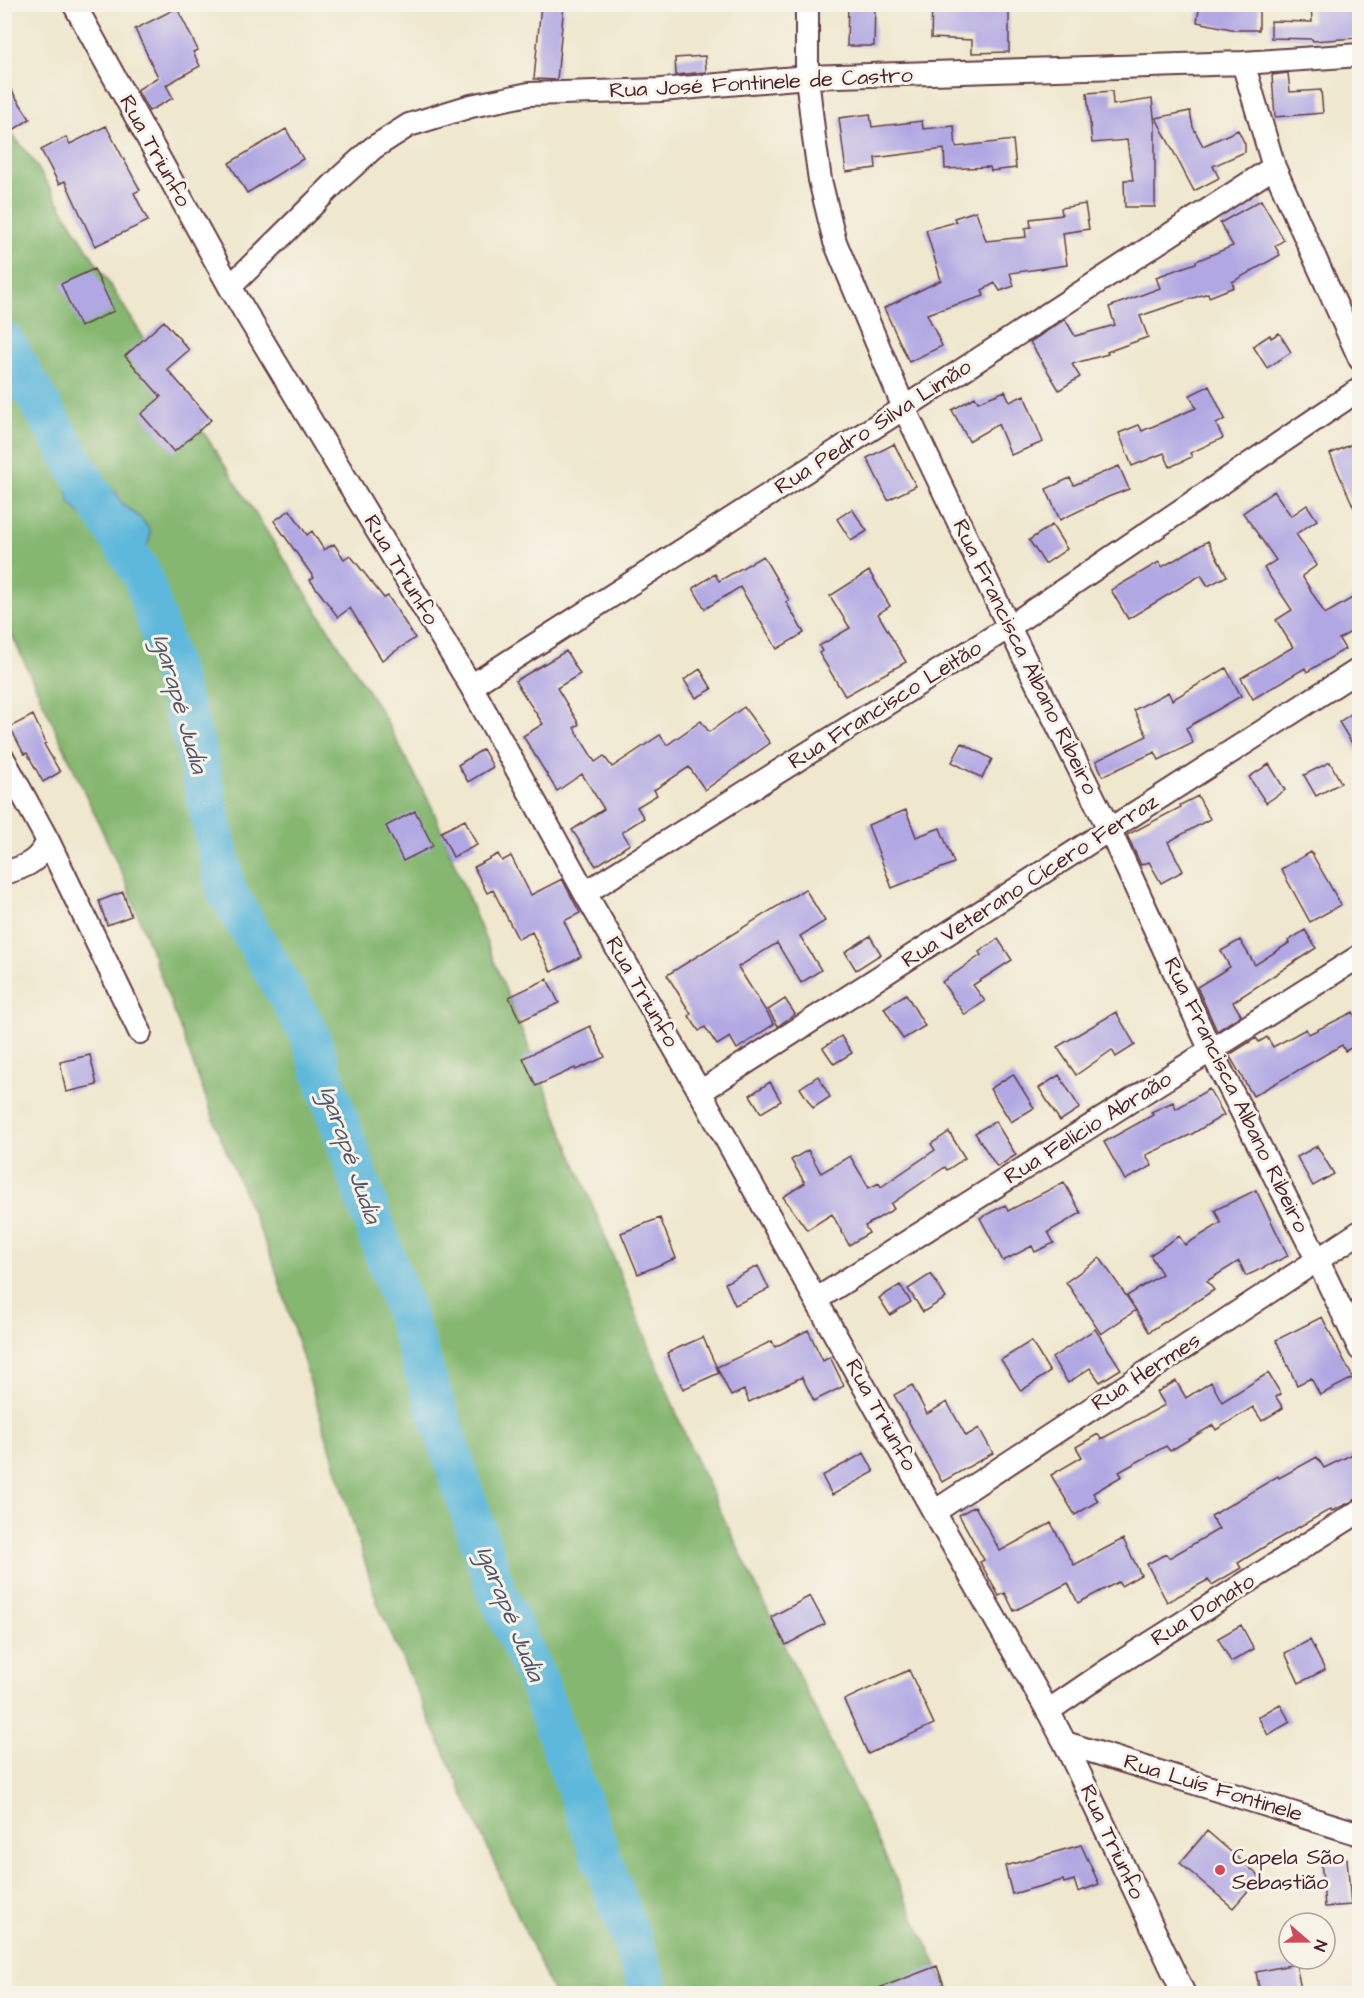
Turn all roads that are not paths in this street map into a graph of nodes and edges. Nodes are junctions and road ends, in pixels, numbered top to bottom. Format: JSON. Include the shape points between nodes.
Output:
{"nodes":[{"id":1,"x":74,"y":4,"type":"edge"},
{"id":2,"x":807,"y":4,"type":"edge"},
{"id":3,"x":1359,"y":55,"type":"edge"},
{"id":4,"x":1243,"y":63,"type":"junction"},
{"id":5,"x":807,"y":77,"type":"junction"},
{"id":6,"x":1274,"y":167,"type":"junction"},
{"id":7,"x":230,"y":287,"type":"junction"},
{"id":8,"x":1359,"y":359,"type":"edge"},
{"id":9,"x":1359,"y":389,"type":"edge"},
{"id":10,"x":904,"y":408,"type":"junction"},
{"id":11,"x":1009,"y":627,"type":"junction"},
{"id":12,"x":1359,"y":669,"type":"edge"},
{"id":13,"x":471,"y":686,"type":"junction"},
{"id":14,"x":4,"y":760,"type":"edge"},
{"id":15,"x":1110,"y":831,"type":"junction"},
{"id":16,"x":48,"y":841,"type":"junction"},
{"id":17,"x":4,"y":873,"type":"edge"},
{"id":18,"x":585,"y":894,"type":"junction"},
{"id":19,"x":1359,"y":956,"type":"edge"},
{"id":20,"x":140,"y":1032,"type":"dead end"},
{"id":21,"x":1210,"y":1051,"type":"junction"},
{"id":22,"x":700,"y":1092,"type":"junction"},
{"id":23,"x":1359,"y":1232,"type":"edge"},
{"id":24,"x":1317,"y":1259,"type":"junction"},
{"id":25,"x":817,"y":1299,"type":"junction"},
{"id":26,"x":1359,"y":1349,"type":"edge"},
{"id":27,"x":1359,"y":1511,"type":"edge"},
{"id":28,"x":934,"y":1512,"type":"junction"},
{"id":29,"x":1048,"y":1711,"type":"junction"},
{"id":30,"x":1065,"y":1743,"type":"junction"},
{"id":31,"x":1359,"y":1834,"type":"edge"},
{"id":32,"x":1184,"y":1994,"type":"edge"}],
"edges":[{"from":1,"to":7,"type":"street","name":"Rua Triunfo"},
{"from":2,"to":5,"type":"street","name":"Rua Francisca Albano Ribeiro"},
{"from":3,"to":4,"type":"street","name":"Rua José Fontinele de Castro"},
{"from":4,"to":5,"type":"street","name":"Rua José Fontinele de Castro"},
{"from":4,"to":6,"type":"street"},
{"from":5,"to":7,"type":"street","name":"Rua José Fontinele de Castro","via":[[660,90],[529,94],[409,125],[373,148]]},
{"from":5,"to":10,"type":"street","name":"Rua Francisca Albano Ribeiro","via":[[820,180],[835,242]]},
{"from":6,"to":8,"type":"street"},
{"from":6,"to":10,"type":"street","name":"Rua Pedro Silva Limão"},
{"from":7,"to":13,"type":"street","name":"Rua Triunfo"},
{"from":9,"to":11,"type":"street","name":"Rua Francisco Leitão"},
{"from":10,"to":11,"type":"street","name":"Rua Francisca Albano Ribeiro"},
{"from":10,"to":13,"type":"street","name":"Rua Pedro Silva Limão"},
{"from":11,"to":15,"type":"street","name":"Rua Francisca Albano Ribeiro"},
{"from":11,"to":18,"type":"street","name":"Rua Francisco Leitão"},
{"from":12,"to":15,"type":"street","name":"Rua Veterano Cícero Ferraz"},
{"from":13,"to":18,"type":"street","name":"Rua Triunfo"},
{"from":14,"to":16,"type":"street"},
{"from":15,"to":21,"type":"street","name":"Rua Francisca Albano Ribeiro"},
{"from":15,"to":22,"type":"street","name":"Rua Veterano Cícero Ferraz"},
{"from":16,"to":17,"type":"street","via":[[33,861]]},
{"from":16,"to":20,"type":"street"},
{"from":18,"to":22,"type":"street","name":"Rua Triunfo"},
{"from":19,"to":21,"type":"street","name":"Rua Felício Abraão"},
{"from":21,"to":24,"type":"street","name":"Rua Francisca Albano Ribeiro"},
{"from":21,"to":25,"type":"street","name":"Rua Felício Abraão"},
{"from":22,"to":25,"type":"street","name":"Rua Triunfo"},
{"from":23,"to":24,"type":"street","name":"Rua Hermes"},
{"from":24,"to":26,"type":"street","name":"Rua Francisca Albano Ribeiro"},
{"from":24,"to":28,"type":"street","name":"Rua Hermes"},
{"from":25,"to":28,"type":"street","name":"Rua Triunfo"},
{"from":27,"to":29,"type":"street","name":"Rua Donato"},
{"from":28,"to":29,"type":"street","name":"Rua Triunfo"},
{"from":29,"to":30,"type":"street","name":"Rua Triunfo"},
{"from":30,"to":31,"type":"street","name":"Rua Luís Fontinele"},
{"from":30,"to":32,"type":"street","name":"Rua Triunfo"}]}
